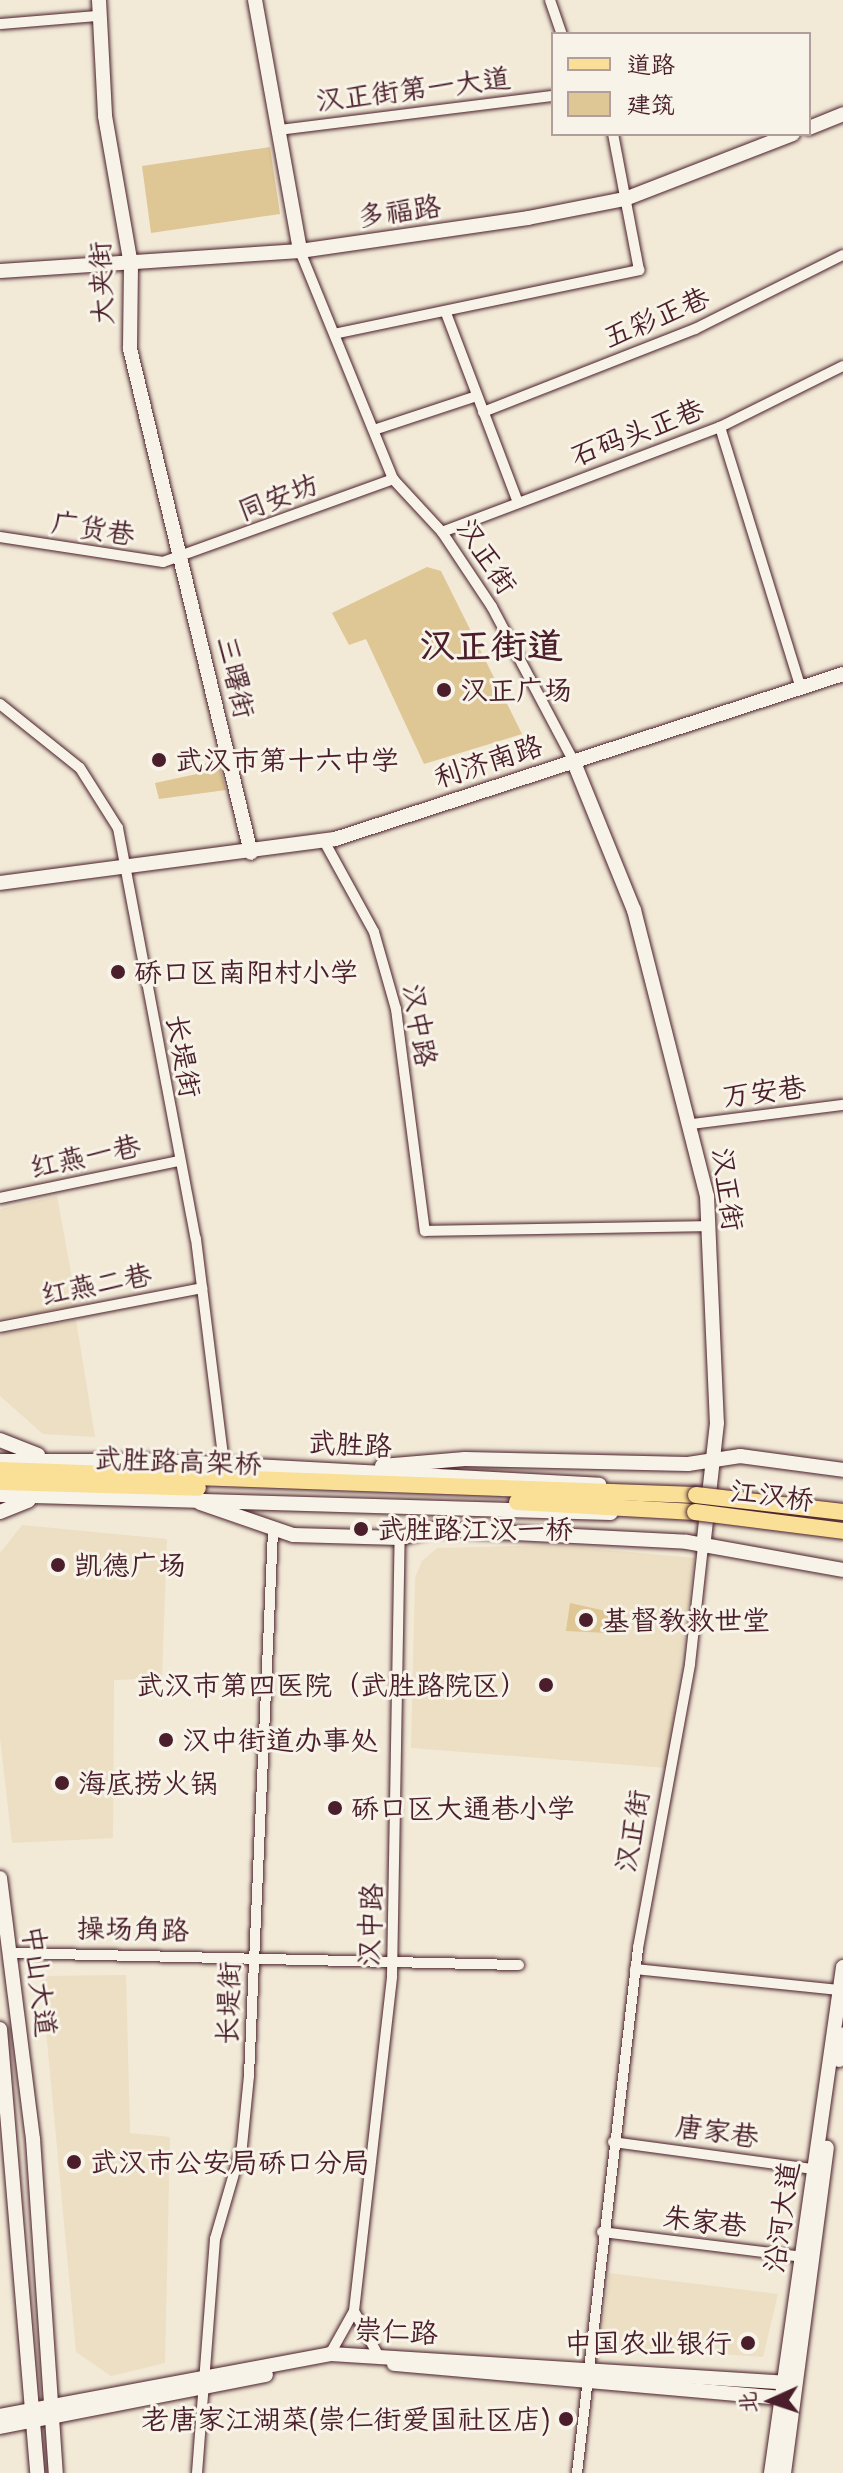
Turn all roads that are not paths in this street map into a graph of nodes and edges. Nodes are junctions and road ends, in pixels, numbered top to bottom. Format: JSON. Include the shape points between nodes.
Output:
{"nodes":[{"id":1,"x":99,"y":0,"type":"edge"},
{"id":2,"x":255,"y":0,"type":"edge"},
{"id":3,"x":550,"y":0,"type":"edge"},
{"id":4,"x":98,"y":16,"type":"junction"},
{"id":5,"x":0,"y":24,"type":"edge"},
{"id":6,"x":561,"y":32,"type":"edge"},
{"id":7,"x":551,"y":96,"type":"edge"},
{"id":8,"x":843,"y":114,"type":"edge"},
{"id":9,"x":811,"y":127,"type":"edge"},
{"id":10,"x":279,"y":130,"type":"junction"},
{"id":11,"x":613,"y":136,"type":"edge"},
{"id":12,"x":788,"y":136,"type":"edge"},
{"id":13,"x":625,"y":199,"type":"junction"},
{"id":14,"x":300,"y":251,"type":"junction"},
{"id":15,"x":843,"y":255,"type":"edge"},
{"id":16,"x":131,"y":265,"type":"junction"},
{"id":17,"x":0,"y":271,"type":"edge"},
{"id":18,"x":446,"y":313,"type":"junction"},
{"id":19,"x":338,"y":333,"type":"junction"},
{"id":20,"x":843,"y":366,"type":"edge"},
{"id":21,"x":477,"y":396,"type":"junction"},
{"id":22,"x":483,"y":412,"type":"junction"},
{"id":23,"x":720,"y":427,"type":"junction"},
{"id":24,"x":374,"y":430,"type":"junction"},
{"id":25,"x":393,"y":479,"type":"junction"},
{"id":26,"x":518,"y":503,"type":"junction"},
{"id":27,"x":442,"y":532,"type":"junction"},
{"id":28,"x":0,"y":537,"type":"edge"},
{"id":29,"x":180,"y":560,"type":"junction"},
{"id":30,"x":843,"y":674,"type":"edge"},
{"id":31,"x":801,"y":688,"type":"junction"},
{"id":32,"x":0,"y":704,"type":"edge"},
{"id":33,"x":573,"y":760,"type":"junction"},
{"id":34,"x":324,"y":841,"type":"junction"},
{"id":35,"x":251,"y":853,"type":"junction"},
{"id":36,"x":127,"y":868,"type":"junction"},
{"id":37,"x":0,"y":883,"type":"edge"},
{"id":38,"x":843,"y":1105,"type":"edge"},
{"id":39,"x":692,"y":1124,"type":"junction"},
{"id":40,"x":179,"y":1161,"type":"junction"},
{"id":41,"x":0,"y":1198,"type":"edge"},
{"id":42,"x":709,"y":1226,"type":"junction"},
{"id":43,"x":202,"y":1288,"type":"junction"},
{"id":44,"x":0,"y":1327,"type":"edge"},
{"id":45,"x":0,"y":1440,"type":"edge"},
{"id":46,"x":51,"y":1458,"type":"junction"},
{"id":47,"x":713,"y":1459,"type":"junction"},
{"id":48,"x":0,"y":1461,"type":"edge"},
{"id":49,"x":224,"y":1464,"type":"junction"},
{"id":50,"x":0,"y":1470,"type":"edge"},
{"id":51,"x":364,"y":1470,"type":"junction"},
{"id":52,"x":843,"y":1470,"type":"edge"},
{"id":53,"x":0,"y":1482,"type":"edge"},
{"id":54,"x":0,"y":1495,"type":"edge"},
{"id":55,"x":37,"y":1499,"type":"junction"},
{"id":56,"x":593,"y":1500,"type":"junction"},
{"id":57,"x":649,"y":1502,"type":"junction"},
{"id":58,"x":200,"y":1503,"type":"junction"},
{"id":59,"x":696,"y":1503,"type":"junction"},
{"id":60,"x":0,"y":1512,"type":"edge"},
{"id":61,"x":843,"y":1512,"type":"edge"},
{"id":62,"x":476,"y":1514,"type":"junction"},
{"id":63,"x":434,"y":1529,"type":"junction"},
{"id":64,"x":273,"y":1531,"type":"junction"},
{"id":65,"x":843,"y":1531,"type":"edge"},
{"id":66,"x":400,"y":1538,"type":"junction"},
{"id":67,"x":703,"y":1547,"type":"junction"},
{"id":68,"x":843,"y":1570,"type":"edge"},
{"id":69,"x":0,"y":1878,"type":"edge"},
{"id":70,"x":12,"y":1953,"type":"junction"},
{"id":71,"x":254,"y":1955,"type":"junction"},
{"id":72,"x":393,"y":1958,"type":"junction"},
{"id":73,"x":519,"y":1965,"type":"dead end"},
{"id":74,"x":843,"y":1967,"type":"edge"},
{"id":75,"x":635,"y":1969,"type":"junction"},
{"id":76,"x":839,"y":1990,"type":"junction"},
{"id":77,"x":0,"y":2029,"type":"edge"},
{"id":78,"x":843,"y":2034,"type":"edge"},
{"id":79,"x":6,"y":2126,"type":"edge"},
{"id":80,"x":613,"y":2142,"type":"junction"},
{"id":81,"x":814,"y":2169,"type":"junction"},
{"id":82,"x":602,"y":2232,"type":"junction"},
{"id":83,"x":802,"y":2257,"type":"junction"},
{"id":84,"x":354,"y":2311,"type":"junction"},
{"id":85,"x":377,"y":2353,"type":"junction"},
{"id":86,"x":330,"y":2354,"type":"junction"},
{"id":87,"x":787,"y":2356,"type":"junction"},
{"id":88,"x":584,"y":2372,"type":"junction"},
{"id":89,"x":200,"y":2383,"type":"junction"},
{"id":90,"x":739,"y":2383,"type":"junction"},
{"id":91,"x":787,"y":2390,"type":"junction"},
{"id":92,"x":57,"y":2413,"type":"junction"},
{"id":93,"x":0,"y":2416,"type":"edge"},
{"id":94,"x":37,"y":2416,"type":"junction"},
{"id":95,"x":778,"y":2420,"type":"junction"},
{"id":96,"x":0,"y":2427,"type":"edge"},
{"id":97,"x":37,"y":2473,"type":"edge"},
{"id":98,"x":56,"y":2473,"type":"edge"},
{"id":99,"x":197,"y":2473,"type":"edge"},
{"id":100,"x":577,"y":2473,"type":"edge"},
{"id":101,"x":771,"y":2473,"type":"edge"},
{"id":102,"x":784,"y":2473,"type":"edge"}],
"edges":[{"from":1,"to":4,"type":"main road","name":"大夹街"},
{"from":2,"to":10,"type":"main road","name":"汉正街"},
{"from":3,"to":6,"type":"street"},
{"from":4,"to":5,"type":"street"},
{"from":4,"to":16,"type":"main road","name":"大夹街","via":[[105,116]]},
{"from":7,"to":10,"type":"street","name":"汉正街第一大道"},
{"from":8,"to":9,"type":"main road"},
{"from":10,"to":14,"type":"main road","name":"汉正街"},
{"from":11,"to":13,"type":"street"},
{"from":12,"to":13,"type":"main road","name":"多福路"},
{"from":13,"to":14,"type":"main road","name":"多福路"},
{"from":13,"to":18,"type":"street","via":[[639,270]]},
{"from":14,"to":16,"type":"main road","name":"多福路"},
{"from":14,"to":19,"type":"street","name":"汉正街"},
{"from":15,"to":22,"type":"street","name":"五彩正巷","via":[[695,329]]},
{"from":16,"to":17,"type":"main road","name":"多福路"},
{"from":16,"to":29,"type":"main road","name":"大夹街","via":[[130,349]]},
{"from":18,"to":19,"type":"street"},
{"from":18,"to":21,"type":"street"},
{"from":19,"to":24,"type":"street","name":"汉正街"},
{"from":20,"to":23,"type":"street","name":"石码头正巷"},
{"from":21,"to":22,"type":"street"},
{"from":21,"to":24,"type":"street"},
{"from":22,"to":26,"type":"street"},
{"from":23,"to":26,"type":"street","name":"石码头正巷"},
{"from":23,"to":31,"type":"street"},
{"from":24,"to":25,"type":"street","name":"汉正街"},
{"from":25,"to":27,"type":"street","name":"汉正街"},
{"from":25,"to":29,"type":"street","name":"同安坊"},
{"from":26,"to":27,"type":"street","name":"石码头正巷"},
{"from":27,"to":33,"type":"street","name":"汉正街","via":[[492,607]]},
{"from":28,"to":29,"type":"street","name":"广货巷"},
{"from":29,"to":35,"type":"main road","name":"三曙街"},
{"from":30,"to":31,"type":"main road","name":"利济南路"},
{"from":31,"to":33,"type":"main road","name":"利济南路"},
{"from":32,"to":36,"type":"street","name":"长堤街","via":[[80,768],[107,802]]},
{"from":33,"to":34,"type":"main road","name":"利济南路"},
{"from":33,"to":39,"type":"main road","name":"汉正街","via":[[634,910]]},
{"from":34,"to":35,"type":"main road","name":"利济南路"},
{"from":34,"to":42,"type":"street","name":"汉中路","via":[[374,932],[396,1009],[425,1231]]},
{"from":35,"to":36,"type":"main road","name":"利济南路"},
{"from":36,"to":37,"type":"main road","name":"利济南路"},
{"from":36,"to":40,"type":"street","name":"长堤街"},
{"from":38,"to":39,"type":"street","name":"万安巷"},
{"from":39,"to":42,"type":"main road","name":"汉正街"},
{"from":40,"to":41,"type":"street","name":"红燕一巷"},
{"from":40,"to":43,"type":"street","name":"长堤街"},
{"from":42,"to":47,"type":"main road","name":"汉正街"},
{"from":43,"to":44,"type":"street","name":"红燕二巷"},
{"from":43,"to":49,"type":"street","name":"长堤街"},
{"from":45,"to":46,"type":"main road"},
{"from":46,"to":48,"type":"main road","name":"武胜路"},
{"from":46,"to":49,"type":"main road","name":"武胜路"},
{"from":47,"to":51,"type":"main road","via":[[450,1459]]},
{"from":47,"to":52,"type":"main road"},
{"from":47,"to":67,"type":"main road","name":"汉正街"},
{"from":49,"to":51,"type":"main road","name":"武胜路"},
{"from":50,"to":56,"type":"main road","name":"武胜路高架桥"},
{"from":51,"to":57,"type":"main road","name":"武胜路","via":[[476,1476]]},
{"from":53,"to":56,"type":"main road","name":"武胜路高架桥"},
{"from":54,"to":55,"type":"main road","name":"武胜路"},
{"from":55,"to":58,"type":"main road","name":"武胜路"},
{"from":55,"to":60,"type":"main road"},
{"from":56,"to":57,"type":"main road"},
{"from":57,"to":59,"type":"main road","name":"武胜路"},
{"from":57,"to":62,"type":"main road","name":"武胜路"},
{"from":58,"to":62,"type":"main road","name":"武胜路"},
{"from":58,"to":64,"type":"main road"},
{"from":59,"to":61,"type":"main road","name":"江汉桥","bridge":true},
{"from":59,"to":65,"type":"main road","name":"江汉桥","bridge":true},
{"from":62,"to":63,"type":"main road"},
{"from":63,"to":66,"type":"main road"},
{"from":63,"to":67,"type":"main road"},
{"from":64,"to":66,"type":"main road"},
{"from":64,"to":71,"type":"street","name":"长堤街"},
{"from":66,"to":72,"type":"street","name":"汉中路"},
{"from":67,"to":68,"type":"main road"},
{"from":67,"to":75,"type":"street","name":"汉正街","via":[[690,1664]]},
{"from":69,"to":70,"type":"main road","name":"中山大道"},
{"from":70,"to":71,"type":"street","name":"操场角路"},
{"from":70,"to":92,"type":"main road","name":"中山大道"},
{"from":71,"to":72,"type":"street","name":"操场角路"},
{"from":71,"to":89,"type":"street","name":"长堤街","via":[[242,2146],[215,2239]]},
{"from":72,"to":73,"type":"street","name":"操场角路"},
{"from":72,"to":84,"type":"street","name":"汉中路"},
{"from":74,"to":76,"type":"main road","name":"沿河大道"},
{"from":75,"to":76,"type":"street"},
{"from":75,"to":80,"type":"street","name":"汉正街"},
{"from":76,"to":81,"type":"main road","name":"沿河大道"},
{"from":77,"to":79,"type":"main road","name":"中山大道"},
{"from":78,"to":91,"type":"main road","name":"沿河大道"},
{"from":79,"to":94,"type":"main road","name":"中山大道"},
{"from":80,"to":81,"type":"street","name":"唐家巷"},
{"from":80,"to":82,"type":"street","name":"汉正街"},
{"from":81,"to":83,"type":"main road","name":"沿河大道"},
{"from":82,"to":83,"type":"street","name":"朱家巷"},
{"from":82,"to":88,"type":"street","name":"汉正街"},
{"from":83,"to":87,"type":"main road","name":"沿河大道"},
{"from":84,"to":85,"type":"street"},
{"from":84,"to":86,"type":"street","name":"汉中路"},
{"from":85,"to":86,"type":"main road","name":"崇仁路"},
{"from":85,"to":88,"type":"main road","name":"崇仁路"},
{"from":86,"to":89,"type":"main road","name":"崇仁路"},
{"from":87,"to":90,"type":"main road","via":[[766,2376]]},
{"from":87,"to":91,"type":"main road","name":"沿河大道"},
{"from":88,"to":89,"type":"main road","name":"崇仁路","via":[[330,2362]]},
{"from":88,"to":90,"type":"main road","name":"崇仁路"},
{"from":88,"to":100,"type":"street","name":"汉正街"},
{"from":89,"to":92,"type":"main road","name":"崇仁路"},
{"from":89,"to":99,"type":"street","name":"长堤街"},
{"from":90,"to":91,"type":"main road","name":"崇仁路"},
{"from":90,"to":95,"type":"main road"},
{"from":91,"to":95,"type":"main road","name":"沿河大道"},
{"from":91,"to":102,"type":"main road","name":"沿河大道"},
{"from":92,"to":94,"type":"main road","name":"崇仁路"},
{"from":92,"to":98,"type":"main road","name":"中山大道"},
{"from":93,"to":94,"type":"main road","name":"崇仁路"},
{"from":94,"to":96,"type":"main road","name":"崇仁路"},
{"from":94,"to":97,"type":"main road","name":"中山大道"},
{"from":95,"to":101,"type":"main road","name":"沿河大道"}]}
